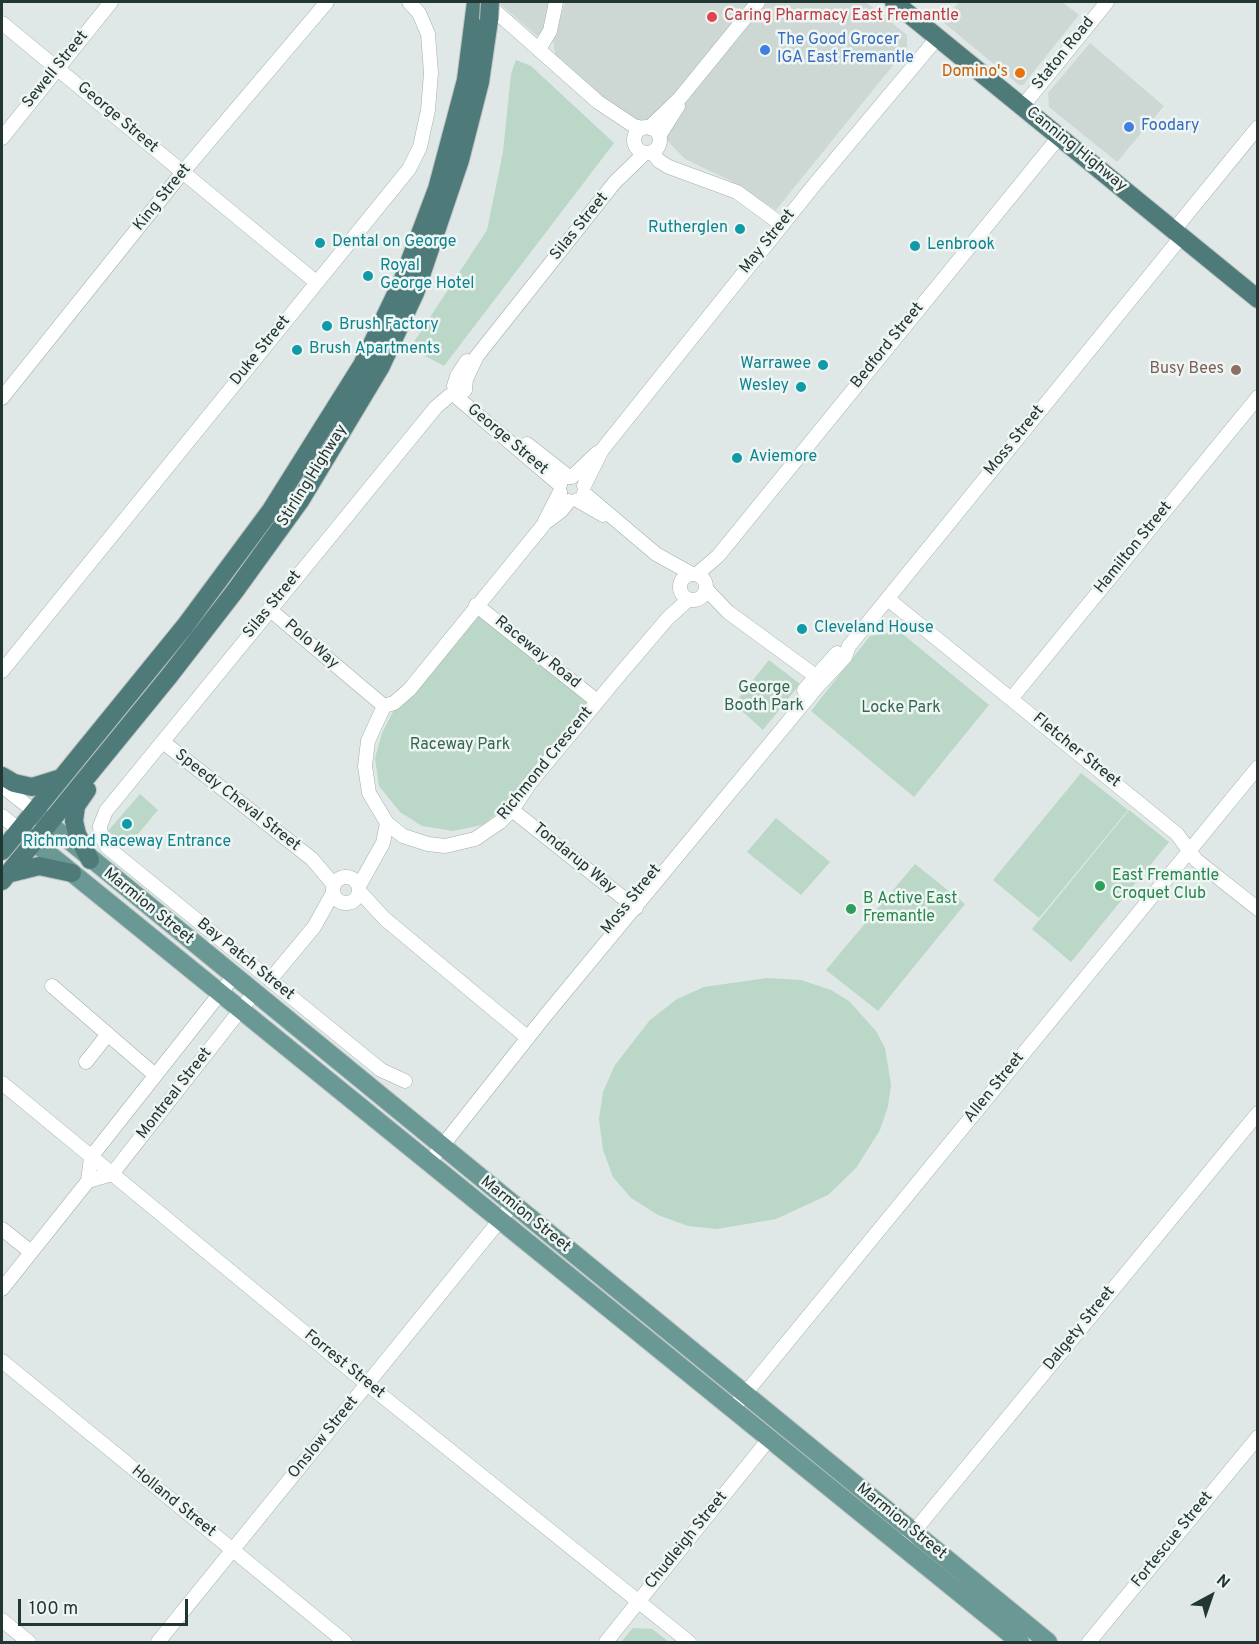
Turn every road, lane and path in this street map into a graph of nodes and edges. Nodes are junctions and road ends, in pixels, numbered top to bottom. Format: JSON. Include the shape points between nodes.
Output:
{"nodes":[{"id":1,"x":111,"y":2,"type":"edge"},
{"id":2,"x":327,"y":2,"type":"edge"},
{"id":3,"x":409,"y":2,"type":"edge"},
{"id":4,"x":556,"y":2,"type":"edge"},
{"id":5,"x":758,"y":2,"type":"edge"},
{"id":6,"x":894,"y":2,"type":"edge"},
{"id":7,"x":1107,"y":2,"type":"edge"},
{"id":8,"x":483,"y":7,"type":"edge"},
{"id":9,"x":2,"y":23,"type":"edge"},
{"id":10,"x":938,"y":38,"type":"junction"},
{"id":11,"x":538,"y":49,"type":"junction"},
{"id":12,"x":57,"y":68,"type":"junction"},
{"id":13,"x":1022,"y":107,"type":"junction"},
{"id":14,"x":1257,"y":127,"type":"edge"},
{"id":15,"x":1059,"y":137,"type":"junction"},
{"id":16,"x":2,"y":138,"type":"edge"},
{"id":17,"x":647,"y":140,"type":"junction"},
{"id":18,"x":182,"y":173,"type":"junction"},
{"id":19,"x":780,"y":228,"type":"junction"},
{"id":20,"x":1178,"y":233,"type":"junction"},
{"id":21,"x":316,"y":282,"type":"junction"},
{"id":22,"x":1257,"y":298,"type":"edge"},
{"id":23,"x":460,"y":391,"type":"junction"},
{"id":24,"x":1257,"y":397,"type":"edge"},
{"id":25,"x":2,"y":398,"type":"edge"},
{"id":26,"x":572,"y":489,"type":"junction"},
{"id":27,"x":693,"y":587,"type":"junction"},
{"id":28,"x":888,"y":599,"type":"junction"},
{"id":29,"x":476,"y":605,"type":"junction"},
{"id":30,"x":269,"y":609,"type":"junction"},
{"id":31,"x":2,"y":671,"type":"edge"},
{"id":32,"x":171,"y":675,"type":"junction"},
{"id":33,"x":817,"y":682,"type":"junction"},
{"id":34,"x":1011,"y":699,"type":"junction"},
{"id":35,"x":383,"y":701,"type":"junction"},
{"id":36,"x":597,"y":701,"type":"junction"},
{"id":37,"x":163,"y":742,"type":"junction"},
{"id":38,"x":1257,"y":766,"type":"edge"},
{"id":39,"x":2,"y":776,"type":"edge"},
{"id":40,"x":61,"y":778,"type":"junction"},
{"id":41,"x":2,"y":786,"type":"edge"},
{"id":42,"x":512,"y":810,"type":"junction"},
{"id":43,"x":34,"y":811,"type":"junction"},
{"id":44,"x":2,"y":816,"type":"edge"},
{"id":45,"x":49,"y":824,"type":"junction"},
{"id":46,"x":100,"y":826,"type":"joint"},
{"id":47,"x":395,"y":829,"type":"junction"},
{"id":48,"x":19,"y":830,"type":"junction"},
{"id":49,"x":34,"y":842,"type":"junction"},
{"id":50,"x":1189,"y":850,"type":"junction"},
{"id":51,"x":2,"y":851,"type":"edge"},
{"id":52,"x":90,"y":860,"type":"junction"},
{"id":53,"x":72,"y":873,"type":"junction"},
{"id":54,"x":4,"y":878,"type":"edge"},
{"id":55,"x":347,"y":889,"type":"junction"},
{"id":56,"x":633,"y":905,"type":"junction"},
{"id":57,"x":1257,"y":909,"type":"edge"},
{"id":58,"x":233,"y":977,"type":"junction"},
{"id":59,"x":270,"y":980,"type":"junction"},
{"id":60,"x":52,"y":986,"type":"dead end"},
{"id":61,"x":220,"y":993,"type":"junction"},
{"id":62,"x":253,"y":994,"type":"junction"},
{"id":63,"x":241,"y":1011,"type":"junction"},
{"id":64,"x":108,"y":1034,"type":"junction"},
{"id":65,"x":526,"y":1036,"type":"junction"},
{"id":66,"x":86,"y":1062,"type":"dead end"},
{"id":67,"x":155,"y":1075,"type":"junction"},
{"id":68,"x":405,"y":1081,"type":"dead end"},
{"id":69,"x":2,"y":1083,"type":"edge"},
{"id":70,"x":1257,"y":1113,"type":"edge"},
{"id":71,"x":438,"y":1145,"type":"junction"},
{"id":72,"x":91,"y":1157,"type":"junction"},
{"id":73,"x":424,"y":1161,"type":"junction"},
{"id":74,"x":112,"y":1174,"type":"junction"},
{"id":75,"x":88,"y":1181,"type":"junction"},
{"id":76,"x":513,"y":1204,"type":"junction"},
{"id":77,"x":499,"y":1222,"type":"junction"},
{"id":78,"x":2,"y":1229,"type":"edge"},
{"id":79,"x":31,"y":1252,"type":"junction"},
{"id":80,"x":2,"y":1289,"type":"edge"},
{"id":81,"x":2,"y":1361,"type":"edge"},
{"id":82,"x":368,"y":1385,"type":"junction"},
{"id":83,"x":745,"y":1394,"type":"junction"},
{"id":84,"x":732,"y":1410,"type":"junction"},
{"id":85,"x":1257,"y":1437,"type":"edge"},
{"id":86,"x":769,"y":1439,"type":"junction"},
{"id":87,"x":908,"y":1539,"type":"junction"},
{"id":88,"x":233,"y":1552,"type":"junction"},
{"id":89,"x":638,"y":1602,"type":"junction"},
{"id":90,"x":2,"y":1620,"type":"edge"},
{"id":91,"x":29,"y":1642,"type":"edge"},
{"id":92,"x":158,"y":1642,"type":"edge"},
{"id":93,"x":345,"y":1642,"type":"edge"},
{"id":94,"x":606,"y":1642,"type":"edge"},
{"id":95,"x":688,"y":1642,"type":"edge"},
{"id":96,"x":1020,"y":1642,"type":"edge"},
{"id":97,"x":1048,"y":1642,"type":"edge"},
{"id":98,"x":1089,"y":1642,"type":"edge"}],
"edges":[{"from":1,"to":12,"type":"street","name":"Sewell Street"},
{"from":2,"to":18,"type":"street","name":"King Street"},
{"from":3,"to":21,"type":"street","name":"Duke Street","via":[[425,24],[431,43],[428,110],[420,147],[409,169]]},
{"from":4,"to":11,"type":"street","via":[[550,31]]},
{"from":5,"to":17,"type":"street","name":"Silas Street"},
{"from":6,"to":10,"type":"highway","name":"Canning Highway"},
{"from":7,"to":13,"type":"street","name":"Staton Road"},
{"from":8,"to":11,"type":"street"},
{"from":8,"to":32,"type":"highway","name":"Stirling Highway","via":[[480,82],[460,160],[415,293],[381,366],[300,501]]},
{"from":8,"to":40,"type":"highway","name":"Stirling Highway","via":[[437,189],[403,279],[362,365],[271,510],[185,626]]},
{"from":9,"to":12,"type":"street","name":"George Street"},
{"from":10,"to":13,"type":"highway","name":"Canning Highway"},
{"from":10,"to":19,"type":"street","name":"May Street"},
{"from":11,"to":17,"type":"street"},
{"from":12,"to":16,"type":"street","name":"Sewell Street"},
{"from":12,"to":18,"type":"street","name":"George Street"},
{"from":13,"to":15,"type":"highway","name":"Canning Highway"},
{"from":14,"to":20,"type":"street","name":"Moss Street"},
{"from":15,"to":20,"type":"highway","name":"Canning Highway"},
{"from":15,"to":27,"type":"street","name":"Bedford Street"},
{"from":17,"to":19,"type":"street","via":[[658,161],[745,196]]},
{"from":17,"to":23,"type":"street","name":"Silas Street","via":[[477,356]]},
{"from":18,"to":21,"type":"street","name":"George Street"},
{"from":18,"to":25,"type":"street","name":"King Street"},
{"from":19,"to":26,"type":"street","name":"May Street"},
{"from":20,"to":22,"type":"highway","name":"Canning Highway"},
{"from":20,"to":28,"type":"street","name":"Moss Street"},
{"from":21,"to":31,"type":"street","name":"Duke Street"},
{"from":23,"to":26,"type":"street","name":"George Street"},
{"from":23,"to":30,"type":"street","name":"Silas Street","via":[[436,407]]},
{"from":24,"to":34,"type":"street","name":"Hamilton Street"},
{"from":26,"to":27,"type":"street","name":"George Street"},
{"from":26,"to":29,"type":"street","via":[[561,511],[545,523]]},
{"from":27,"to":33,"type":"street","name":"George Street","via":[[787,658],[790,666]]},
{"from":27,"to":36,"type":"street","name":"Richmond Crescent"},
{"from":28,"to":33,"type":"street","name":"Moss Street","via":[[849,646],[838,652]]},
{"from":28,"to":34,"type":"street","name":"Fletcher Street"},
{"from":29,"to":35,"type":"street","via":[[402,695],[394,703]]},
{"from":29,"to":36,"type":"street","name":"Raceway Road"},
{"from":30,"to":35,"type":"street","name":"Polo Way"},
{"from":30,"to":37,"type":"street","name":"Silas Street"},
{"from":32,"to":45,"type":"highway","name":"Stirling Highway"},
{"from":32,"to":52,"type":"highway","via":[[161,695],[76,806],[77,834]]},
{"from":33,"to":56,"type":"street","name":"Moss Street"},
{"from":34,"to":50,"type":"street","name":"Fletcher Street","via":[[1177,834]]},
{"from":35,"to":47,"type":"street","via":[[368,741],[365,766],[369,793]]},
{"from":36,"to":42,"type":"street","name":"Richmond Crescent"},
{"from":37,"to":46,"type":"street","name":"Silas Street","via":[[106,811]]},
{"from":37,"to":55,"type":"street","name":"Speedy Cheval Street"},
{"from":38,"to":50,"type":"street","name":"Allen Street"},
{"from":39,"to":40,"type":"highway","via":[[32,787]]},
{"from":40,"to":43,"type":"highway","name":"Stirling Highway"},
{"from":41,"to":43,"type":"street","name":"Marmion Street"},
{"from":42,"to":47,"type":"street","name":"Richmond Crescent","via":[[485,834],[445,846],[428,844]]},
{"from":42,"to":56,"type":"street","name":"Tondarup Way"},
{"from":43,"to":45,"type":"main road","name":"Marmion Street"},
{"from":43,"to":48,"type":"highway","name":"Stirling Highway"},
{"from":44,"to":48,"type":"street","name":"Marmion Street"},
{"from":45,"to":49,"type":"highway","name":"Stirling Highway"},
{"from":45,"to":52,"type":"main road","name":"Marmion Street"},
{"from":46,"to":59,"type":"street","name":"Bay Patch Street","via":[[107,847]]},
{"from":47,"to":55,"type":"street"},
{"from":48,"to":49,"type":"main road","name":"Marmion Street"},
{"from":48,"to":51,"type":"highway","name":"Stirling Highway"},
{"from":49,"to":53,"type":"main road","name":"Marmion Street"},
{"from":49,"to":54,"type":"highway","name":"Stirling Highway"},
{"from":50,"to":57,"type":"street","name":"Fletcher Street"},
{"from":50,"to":83,"type":"street","name":"Allen Street"},
{"from":52,"to":58,"type":"main road","name":"Marmion Street"},
{"from":53,"to":54,"type":"highway","via":[[39,866]]},
{"from":53,"to":61,"type":"main road","name":"Marmion Street"},
{"from":55,"to":59,"type":"street"},
{"from":55,"to":65,"type":"street","name":"Speedy Cheval Street"},
{"from":56,"to":65,"type":"street","name":"Moss Street"},
{"from":58,"to":61,"type":"street","name":"Montreal Street"},
{"from":58,"to":62,"type":"main road","name":"Marmion Street"},
{"from":59,"to":68,"type":"street","name":"Bay Patch Street","via":[[381,1070]]},
{"from":60,"to":64,"type":"street"},
{"from":61,"to":63,"type":"main road","name":"Marmion Street"},
{"from":61,"to":67,"type":"street","name":"Montreal Street"},
{"from":62,"to":63,"type":"street","name":"Montreal Street"},
{"from":62,"to":71,"type":"main road","name":"Marmion Street"},
{"from":63,"to":73,"type":"main road","name":"Marmion Street"},
{"from":63,"to":74,"type":"street","name":"Montreal Street"},
{"from":64,"to":66,"type":"street"},
{"from":64,"to":67,"type":"street"},
{"from":65,"to":71,"type":"street","name":"Moss Street"},
{"from":67,"to":72,"type":"street","name":"Montreal Street"},
{"from":69,"to":72,"type":"street","name":"Forrest Street"},
{"from":70,"to":87,"type":"street","name":"Dalgety Street"},
{"from":71,"to":73,"type":"street","name":"Moss Street"},
{"from":71,"to":76,"type":"main road","name":"Marmion Street"},
{"from":72,"to":74,"type":"street","name":"Forrest Street"},
{"from":72,"to":75,"type":"street"},
{"from":73,"to":77,"type":"main road","name":"Marmion Street"},
{"from":74,"to":75,"type":"street"},
{"from":74,"to":82,"type":"street","name":"Forrest Street"},
{"from":75,"to":79,"type":"street"},
{"from":76,"to":77,"type":"street","name":"Onslow Street"},
{"from":76,"to":83,"type":"main road","name":"Marmion Street"},
{"from":77,"to":82,"type":"street","name":"Onslow Street"},
{"from":77,"to":84,"type":"main road","name":"Marmion Street"},
{"from":78,"to":79,"type":"street"},
{"from":79,"to":80,"type":"street"},
{"from":81,"to":88,"type":"street","name":"Holland Street"},
{"from":82,"to":88,"type":"street","name":"Onslow Street"},
{"from":82,"to":89,"type":"street","name":"Forrest Street"},
{"from":83,"to":84,"type":"street","name":"Allen Street"},
{"from":83,"to":87,"type":"main road","name":"Marmion Street"},
{"from":84,"to":86,"type":"main road","name":"Marmion Street"},
{"from":85,"to":98,"type":"street","name":"Fortescue Street"},
{"from":86,"to":87,"type":"main road","name":"Marmion Street"},
{"from":86,"to":89,"type":"street","name":"Chudleigh Street"},
{"from":87,"to":96,"type":"main road","name":"Marmion Street"},
{"from":87,"to":97,"type":"main road","name":"Marmion Street"},
{"from":88,"to":92,"type":"street","name":"Onslow Street"},
{"from":88,"to":93,"type":"street","name":"Holland Street"},
{"from":89,"to":94,"type":"street","name":"Chudleigh Street"},
{"from":89,"to":95,"type":"street","name":"Forrest Street"},
{"from":90,"to":91,"type":"street"}]}
